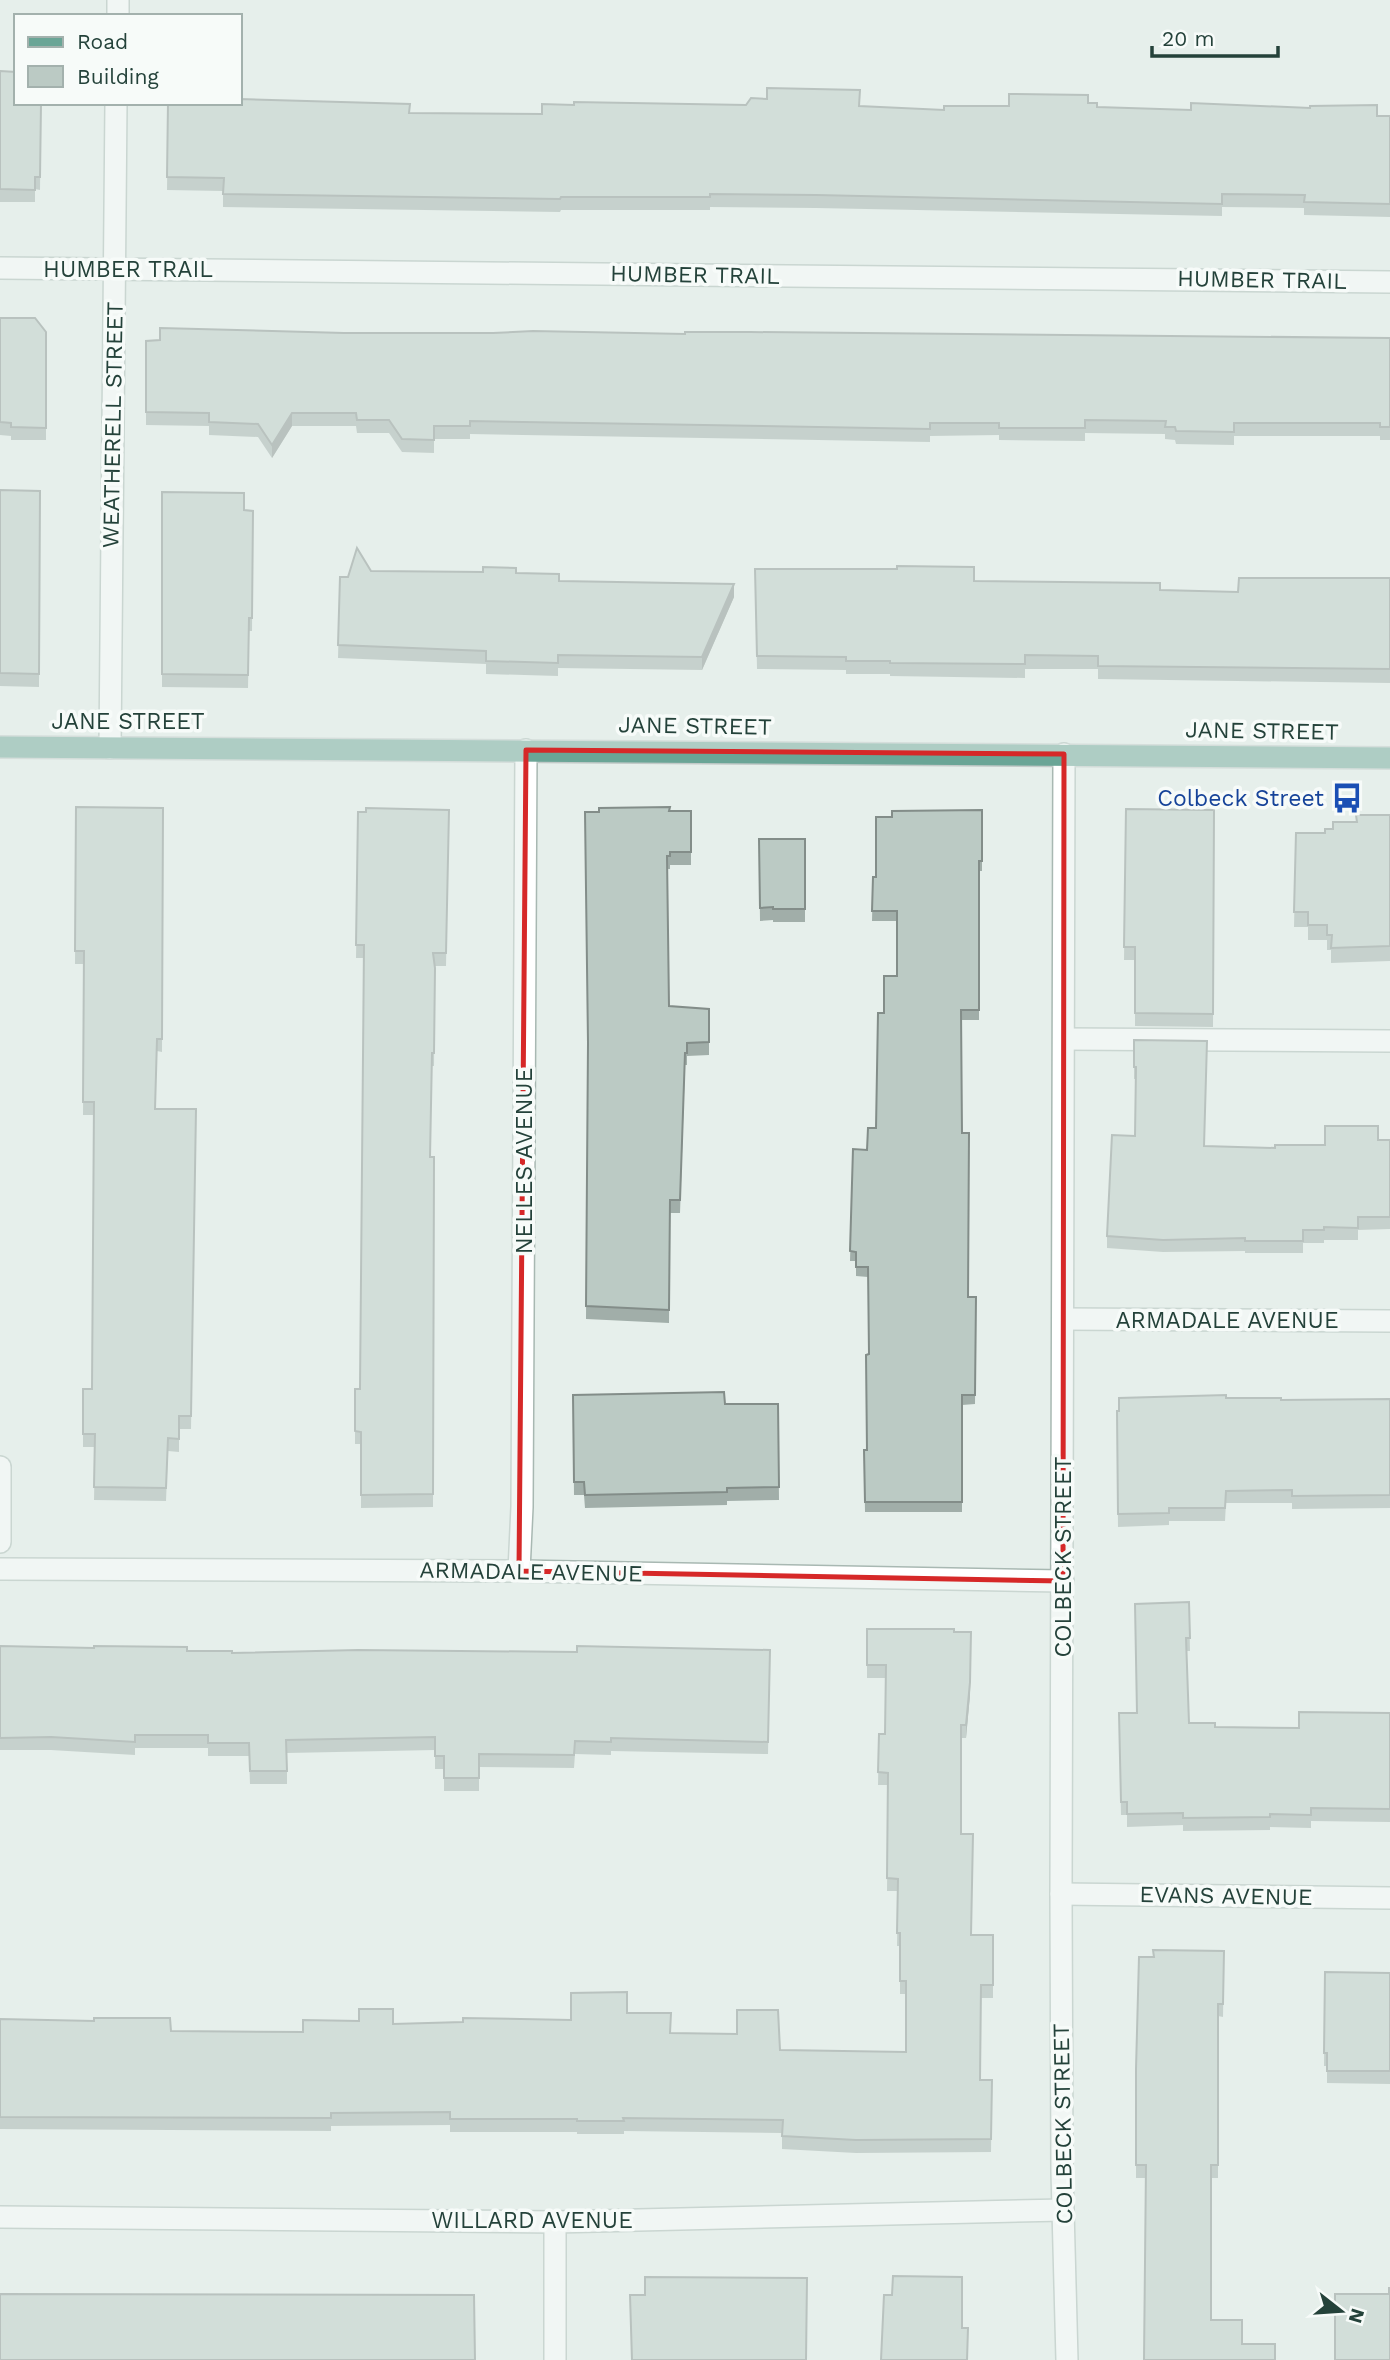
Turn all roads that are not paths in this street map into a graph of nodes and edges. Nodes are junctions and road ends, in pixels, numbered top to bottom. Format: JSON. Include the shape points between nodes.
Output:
{"nodes":[{"id":1,"x":116,"y":105,"type":"edge"},
{"id":2,"x":0,"y":268,"type":"edge"},
{"id":3,"x":114,"y":269,"type":"junction"},
{"id":4,"x":1390,"y":282,"type":"edge"},
{"id":5,"x":0,"y":747,"type":"edge"},
{"id":6,"x":110,"y":748,"type":"junction"},
{"id":7,"x":526,"y":750,"type":"junction"},
{"id":8,"x":1065,"y":754,"type":"junction"},
{"id":9,"x":1390,"y":758,"type":"edge"},
{"id":10,"x":1064,"y":1039,"type":"junction"},
{"id":11,"x":1390,"y":1041,"type":"edge"},
{"id":12,"x":1063,"y":1319,"type":"junction"},
{"id":13,"x":1390,"y":1321,"type":"edge"},
{"id":14,"x":0,"y":1467,"type":"edge"},
{"id":15,"x":0,"y":1542,"type":"edge"},
{"id":16,"x":0,"y":1569,"type":"edge"},
{"id":17,"x":519,"y":1571,"type":"junction"},
{"id":18,"x":1063,"y":1581,"type":"junction"},
{"id":19,"x":1061,"y":1894,"type":"junction"},
{"id":20,"x":1390,"y":1898,"type":"edge"},
{"id":21,"x":1063,"y":2210,"type":"junction"},
{"id":22,"x":0,"y":2217,"type":"edge"},
{"id":23,"x":555,"y":2222,"type":"junction"},
{"id":24,"x":555,"y":2360,"type":"edge"},
{"id":25,"x":1067,"y":2360,"type":"edge"}],
"edges":[{"from":1,"to":3,"type":"street","name":"WEATHERELL STREET"},
{"from":2,"to":3,"type":"street","name":"HUMBER TRAIL"},
{"from":3,"to":4,"type":"street","name":"HUMBER TRAIL"},
{"from":3,"to":6,"type":"street","name":"WEATHERELL STREET"},
{"from":5,"to":6,"type":"main road","name":"JANE STREET"},
{"from":6,"to":7,"type":"main road","name":"JANE STREET"},
{"from":7,"to":8,"type":"main road","name":"JANE STREET"},
{"from":7,"to":17,"type":"street","name":"NELLES AVENUE"},
{"from":8,"to":9,"type":"main road","name":"JANE STREET"},
{"from":8,"to":10,"type":"street","name":"COLBECK STREET"},
{"from":10,"to":11,"type":"street"},
{"from":10,"to":12,"type":"street","name":"COLBECK STREET"},
{"from":12,"to":13,"type":"street","name":"ARMADALE AVENUE"},
{"from":12,"to":18,"type":"street","name":"COLBECK STREET"},
{"from":14,"to":15,"type":"street"},
{"from":16,"to":17,"type":"street","name":"ARMADALE AVENUE"},
{"from":17,"to":18,"type":"street","name":"ARMADALE AVENUE"},
{"from":18,"to":19,"type":"street","name":"COLBECK STREET"},
{"from":19,"to":20,"type":"street","name":"EVANS AVENUE"},
{"from":19,"to":21,"type":"street","name":"COLBECK STREET"},
{"from":21,"to":23,"type":"street","name":"WILLARD AVENUE"},
{"from":21,"to":25,"type":"street","name":"COLBECK STREET"},
{"from":22,"to":23,"type":"street","name":"WILLARD AVENUE"},
{"from":23,"to":24,"type":"street"}]}
